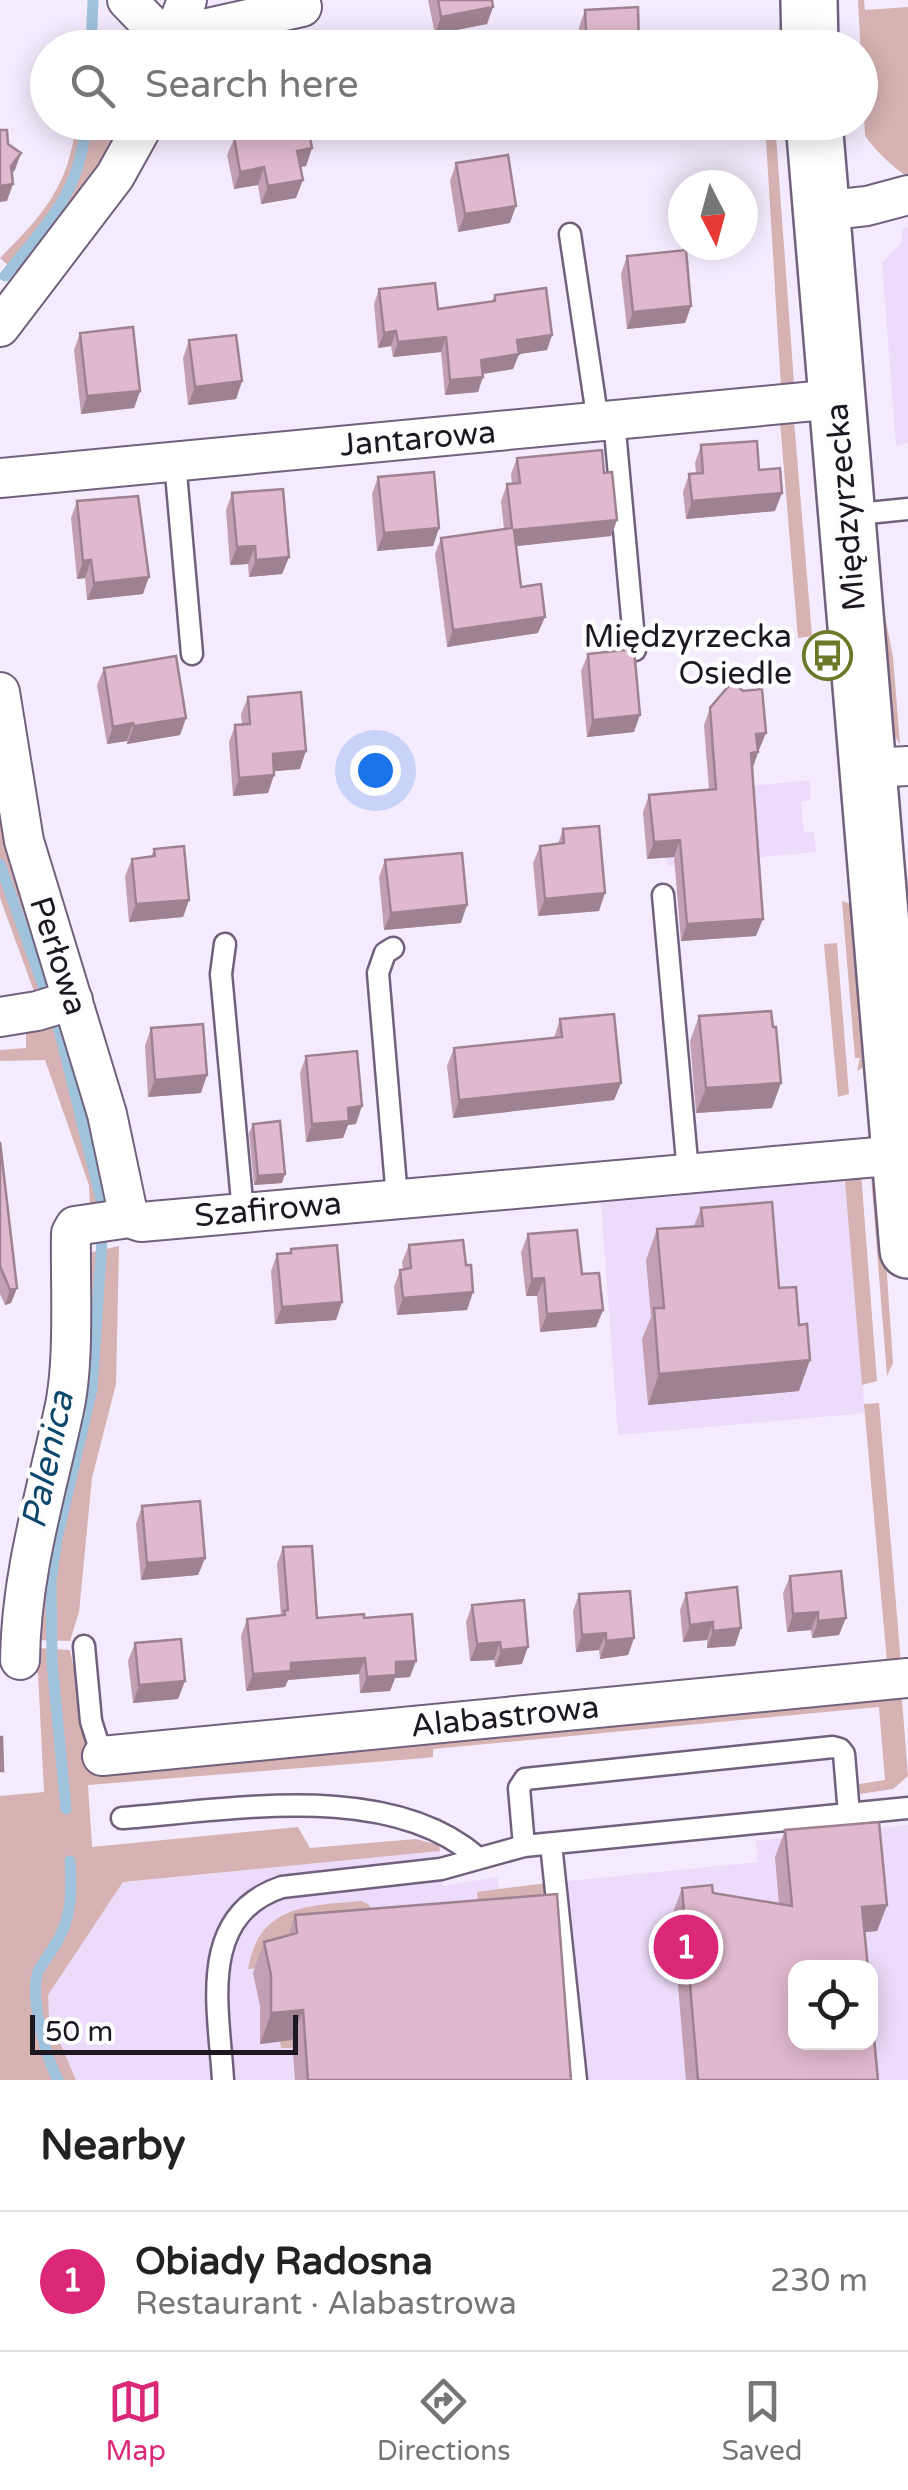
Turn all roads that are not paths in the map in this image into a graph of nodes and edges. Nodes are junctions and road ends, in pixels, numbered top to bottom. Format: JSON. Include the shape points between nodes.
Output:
{"nodes":[{"id":1,"x":127,"y":0,"type":"edge"},
{"id":2,"x":188,"y":0,"type":"edge"},
{"id":3,"x":809,"y":0,"type":"edge"},
{"id":4,"x":312,"y":4,"type":"edge"},
{"id":5,"x":156,"y":30,"type":"edge"},
{"id":6,"x":176,"y":30,"type":"edge"},
{"id":7,"x":216,"y":30,"type":"edge"},
{"id":8,"x":810,"y":30,"type":"edge"},
{"id":9,"x":135,"y":140,"type":"edge"},
{"id":10,"x":815,"y":140,"type":"edge"},
{"id":11,"x":908,"y":195,"type":"edge"},
{"id":12,"x":821,"y":211,"type":"junction"},
{"id":13,"x":570,"y":234,"type":"dead end"},
{"id":14,"x":6,"y":308,"type":"edge"},
{"id":15,"x":836,"y":400,"type":"junction"},
{"id":16,"x":606,"y":421,"type":"junction"},
{"id":17,"x":175,"y":462,"type":"junction"},
{"id":18,"x":0,"y":478,"type":"edge"},
{"id":19,"x":908,"y":510,"type":"edge"},
{"id":20,"x":846,"y":515,"type":"junction"},
{"id":21,"x":636,"y":650,"type":"edge"},
{"id":22,"x":192,"y":654,"type":"dead end"},
{"id":23,"x":0,"y":692,"type":"edge"},
{"id":24,"x":888,"y":767,"type":"edge"},
{"id":25,"x":663,"y":896,"type":"dead end"},
{"id":26,"x":225,"y":944,"type":"dead end"},
{"id":27,"x":393,"y":948,"type":"dead end"},
{"id":28,"x":72,"y":1000,"type":"junction"},
{"id":29,"x":0,"y":1017,"type":"edge"},
{"id":30,"x":900,"y":1154,"type":"junction"},
{"id":31,"x":688,"y":1172,"type":"junction"},
{"id":32,"x":397,"y":1198,"type":"junction"},
{"id":33,"x":242,"y":1212,"type":"junction"},
{"id":34,"x":129,"y":1218,"type":"junction"},
{"id":35,"x":908,"y":1250,"type":"edge"},
{"id":36,"x":84,"y":1646,"type":"dead end"},
{"id":37,"x":20,"y":1660,"type":"dead end"},
{"id":38,"x":908,"y":1678,"type":"edge"},
{"id":39,"x":102,"y":1756,"type":"joint"},
{"id":40,"x":908,"y":1808,"type":"edge"},
{"id":41,"x":850,"y":1814,"type":"junction"},
{"id":42,"x":122,"y":1818,"type":"dead end"},
{"id":43,"x":551,"y":1844,"type":"junction"},
{"id":44,"x":524,"y":1846,"type":"junction"},
{"id":45,"x":477,"y":1858,"type":"junction"},
{"id":46,"x":223,"y":2080,"type":"edge"},
{"id":47,"x":576,"y":2080,"type":"edge"}],
"edges":[{"from":1,"to":5,"type":"street"},
{"from":2,"to":6,"type":"street"},
{"from":3,"to":8,"type":"main road"},
{"from":4,"to":7,"type":"street"},
{"from":9,"to":14,"type":"street","via":[[115,176]]},
{"from":10,"to":12,"type":"main road","name":"Międzyrzecka"},
{"from":11,"to":12,"type":"street"},
{"from":12,"to":15,"type":"main road","name":"Międzyrzecka"},
{"from":13,"to":16,"type":"lane"},
{"from":15,"to":16,"type":"street","name":"Jantarowa"},
{"from":15,"to":20,"type":"main road","name":"Międzyrzecka"},
{"from":16,"to":17,"type":"street","name":"Jantarowa"},
{"from":16,"to":21,"type":"lane"},
{"from":17,"to":18,"type":"street","name":"Jantarowa"},
{"from":17,"to":22,"type":"lane"},
{"from":19,"to":20,"type":"lane"},
{"from":20,"to":24,"type":"main road","name":"Międzyrzecka"},
{"from":23,"to":28,"type":"street","name":"Perłowa","via":[[24,841]]},
{"from":24,"to":30,"type":"main road","name":"Międzyrzecka"},
{"from":25,"to":31,"type":"lane"},
{"from":26,"to":33,"type":"lane"},
{"from":27,"to":32,"type":"lane","via":[[378,973]]},
{"from":28,"to":29,"type":"street"},
{"from":28,"to":34,"type":"street","name":"Perłowa","via":[[107,1114]]},
{"from":30,"to":31,"type":"street","name":"Szafirowa"},
{"from":30,"to":35,"type":"main road","name":"Międzyrzecka"},
{"from":31,"to":32,"type":"street","name":"Szafirowa"},
{"from":32,"to":33,"type":"street","name":"Szafirowa"},
{"from":33,"to":34,"type":"street","name":"Szafirowa"},
{"from":34,"to":37,"type":"street","name":"Szafirowa","via":[[76,1226],[71,1233],[66,1398],[29,1559]]},
{"from":36,"to":39,"type":"lane"},
{"from":38,"to":39,"type":"street","name":"Alabastrowa"},
{"from":40,"to":41,"type":"lane"},
{"from":41,"to":43,"type":"lane"},
{"from":41,"to":44,"type":"lane","via":[[844,1754],[833,1747],[525,1780],[519,1788]]},
{"from":42,"to":45,"type":"lane","via":[[336,1807],[438,1830]]},
{"from":43,"to":44,"type":"lane"},
{"from":43,"to":47,"type":"lane"},
{"from":44,"to":45,"type":"lane"},
{"from":45,"to":46,"type":"lane","via":[[259,1895],[242,1910],[221,1949]]}]}
